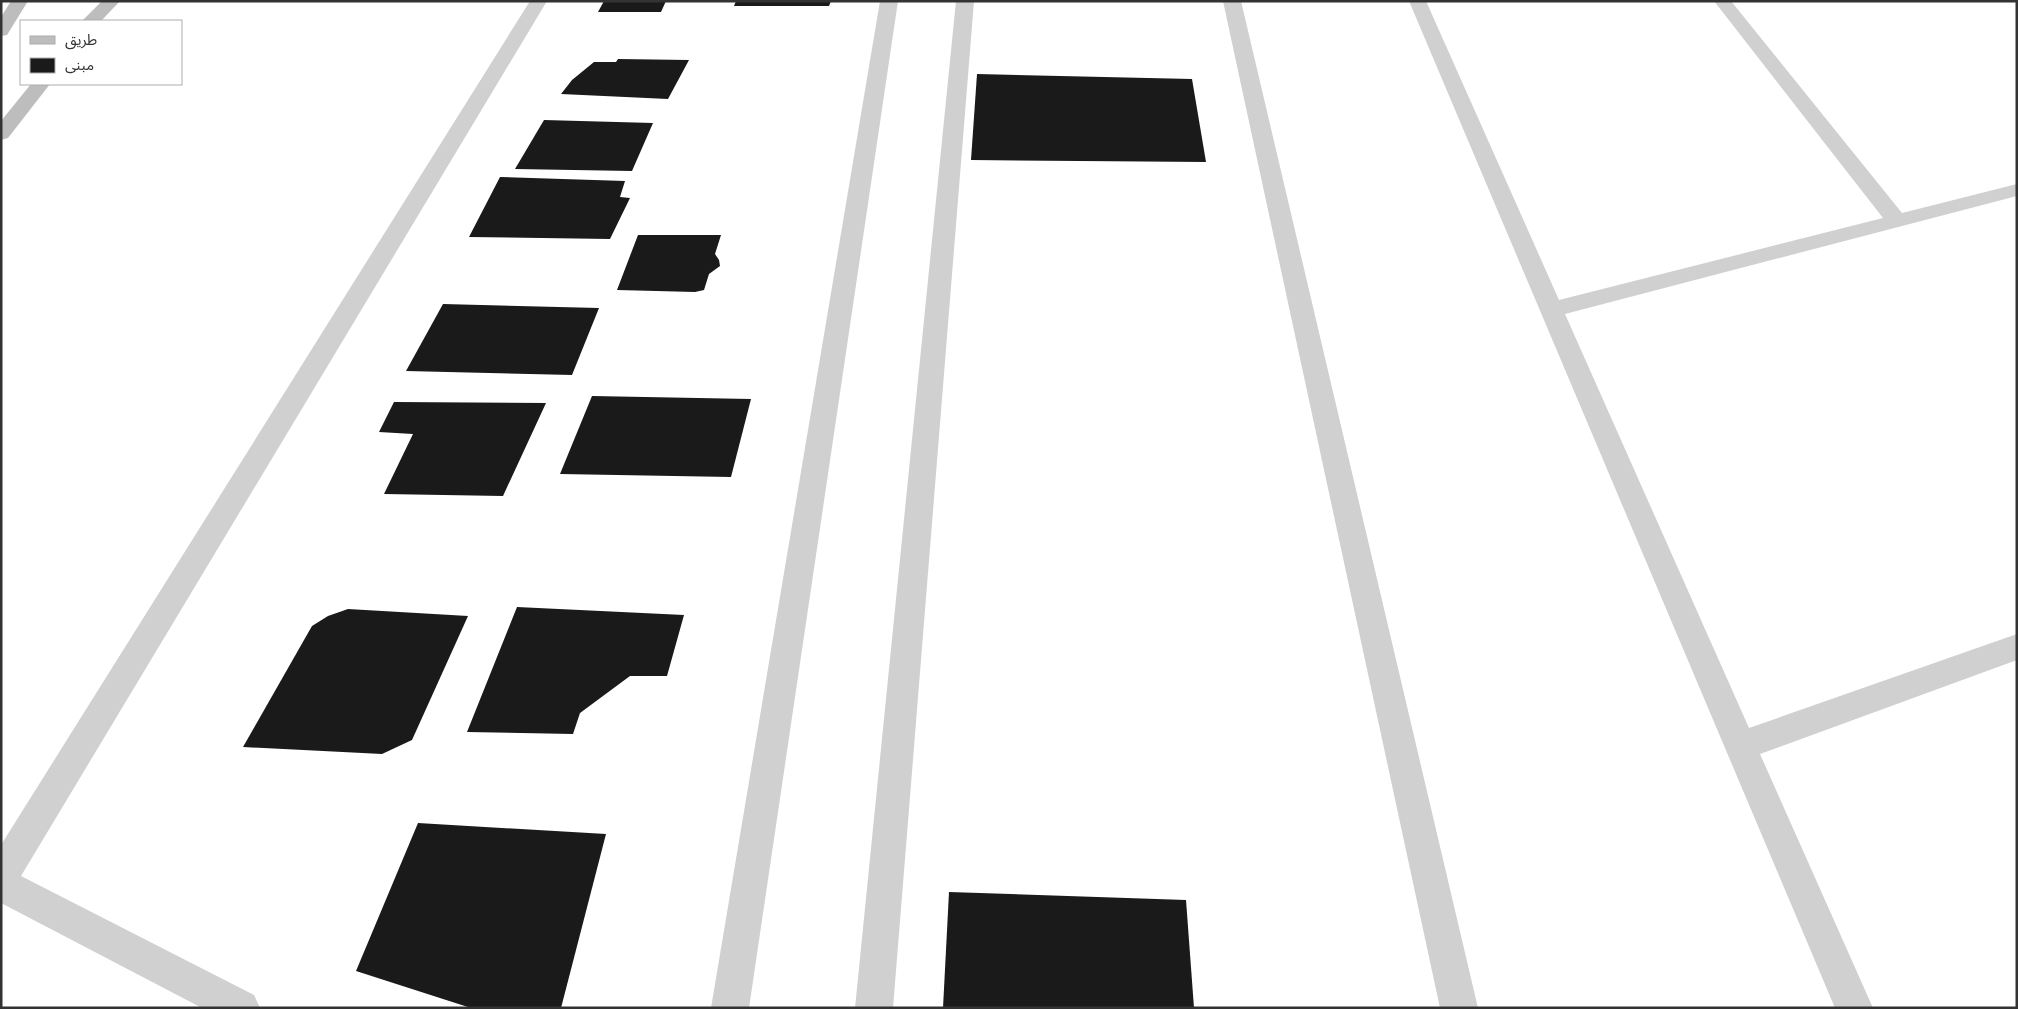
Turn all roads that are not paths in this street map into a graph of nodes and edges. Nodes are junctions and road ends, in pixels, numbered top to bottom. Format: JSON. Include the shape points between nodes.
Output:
{"nodes":[{"id":1,"x":20,"y":1,"type":"edge"},
{"id":2,"x":112,"y":1,"type":"edge"},
{"id":3,"x":539,"y":1,"type":"edge"},
{"id":4,"x":889,"y":1,"type":"edge"},
{"id":5,"x":965,"y":1,"type":"edge"},
{"id":6,"x":1232,"y":1,"type":"edge"},
{"id":7,"x":1417,"y":1,"type":"edge"},
{"id":8,"x":1722,"y":1,"type":"edge"},
{"id":9,"x":92,"y":20,"type":"edge"},
{"id":10,"x":1,"y":31,"type":"edge"},
{"id":11,"x":40,"y":85,"type":"edge"},
{"id":12,"x":1,"y":134,"type":"edge"},
{"id":13,"x":2017,"y":190,"type":"edge"},
{"id":14,"x":1897,"y":221,"type":"junction"},
{"id":15,"x":1551,"y":310,"type":"junction"},
{"id":16,"x":2017,"y":647,"type":"edge"},
{"id":17,"x":1741,"y":746,"type":"junction"},
{"id":18,"x":1,"y":877,"type":"edge"},
{"id":19,"x":1,"y":884,"type":"edge"},
{"id":20,"x":241,"y":1008,"type":"edge"},
{"id":21,"x":730,"y":1008,"type":"edge"},
{"id":22,"x":874,"y":1008,"type":"edge"},
{"id":23,"x":1459,"y":1008,"type":"edge"},
{"id":24,"x":1854,"y":1008,"type":"edge"}],
"edges":[{"from":1,"to":10,"type":"main road"},
{"from":2,"to":9,"type":"main road"},
{"from":3,"to":18,"type":"street"},
{"from":4,"to":21,"type":"street"},
{"from":5,"to":22,"type":"street"},
{"from":6,"to":23,"type":"street"},
{"from":7,"to":15,"type":"street"},
{"from":8,"to":14,"type":"street"},
{"from":11,"to":12,"type":"main road"},
{"from":13,"to":14,"type":"street"},
{"from":14,"to":15,"type":"street"},
{"from":15,"to":17,"type":"street"},
{"from":16,"to":17,"type":"street"},
{"from":17,"to":24,"type":"street"},
{"from":19,"to":20,"type":"street"}]}
